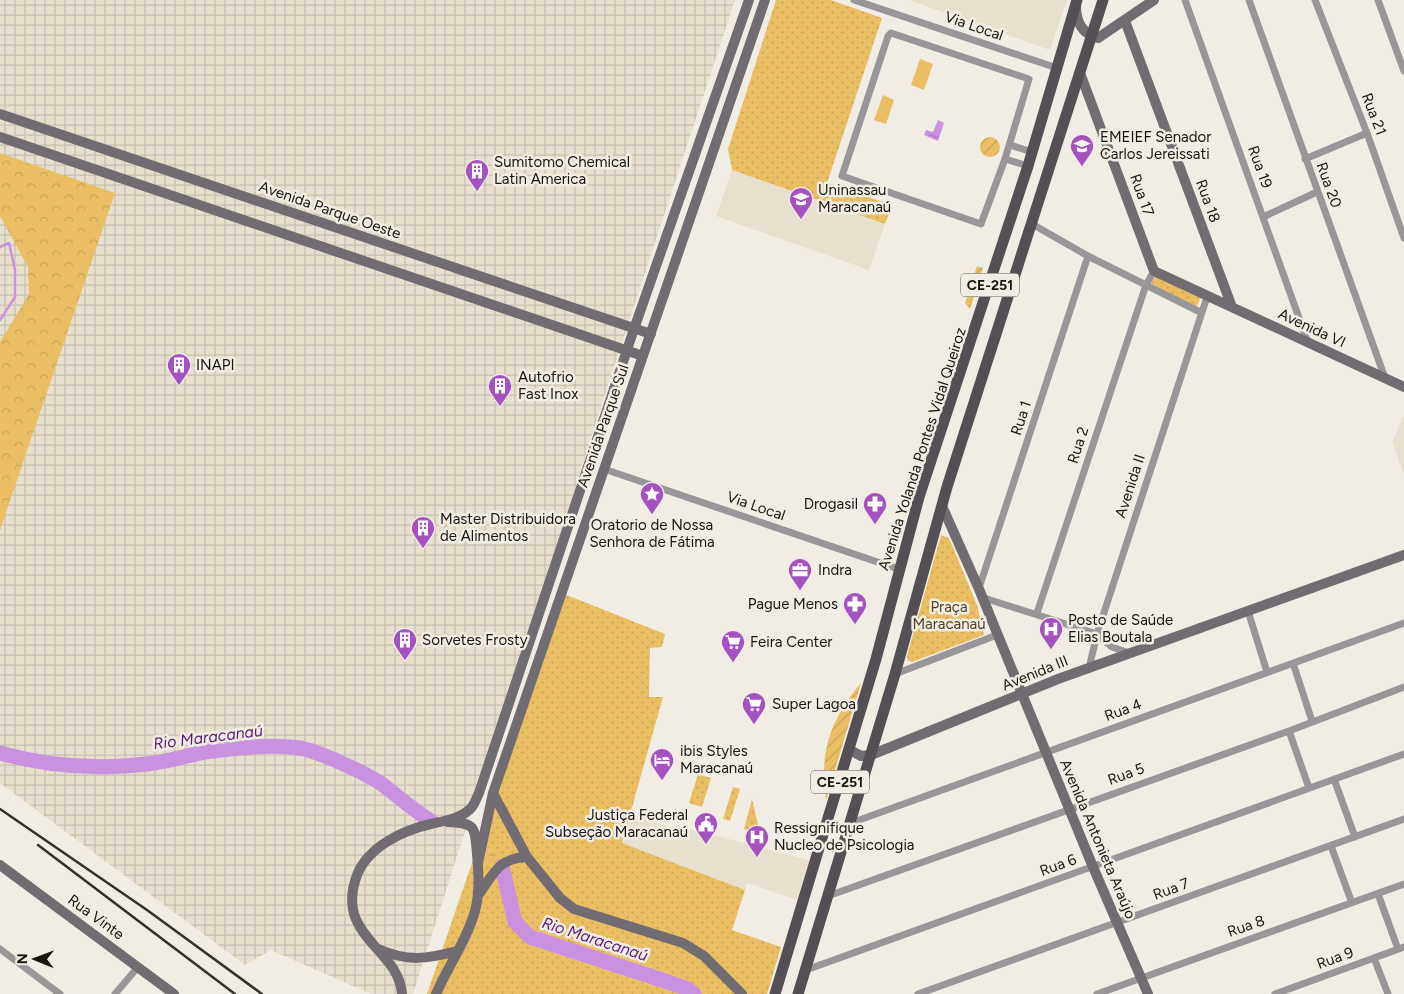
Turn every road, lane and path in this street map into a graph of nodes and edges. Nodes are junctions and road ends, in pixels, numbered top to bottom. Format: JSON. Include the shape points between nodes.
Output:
{"nodes":[{"id":1,"x":749,"y":0,"type":"edge"},
{"id":2,"x":765,"y":0,"type":"edge"},
{"id":3,"x":854,"y":0,"type":"edge"},
{"id":4,"x":1103,"y":0,"type":"edge"},
{"id":5,"x":1154,"y":0,"type":"edge"},
{"id":6,"x":1185,"y":0,"type":"edge"},
{"id":7,"x":1249,"y":0,"type":"edge"},
{"id":8,"x":1315,"y":0,"type":"edge"},
{"id":9,"x":1378,"y":0,"type":"edge"},
{"id":10,"x":1077,"y":1,"type":"edge"},
{"id":11,"x":1125,"y":21,"type":"junction"},
{"id":12,"x":1092,"y":36,"type":"junction"},
{"id":13,"x":1057,"y":68,"type":"junction"},
{"id":14,"x":1404,"y":71,"type":"edge"},
{"id":15,"x":1080,"y":73,"type":"junction"},
{"id":16,"x":0,"y":114,"type":"edge"},
{"id":17,"x":1367,"y":133,"type":"junction"},
{"id":18,"x":0,"y":137,"type":"edge"},
{"id":19,"x":1010,"y":145,"type":"junction"},
{"id":20,"x":1032,"y":152,"type":"junction"},
{"id":21,"x":1005,"y":159,"type":"junction"},
{"id":22,"x":1305,"y":159,"type":"junction"},
{"id":23,"x":1028,"y":166,"type":"junction"},
{"id":24,"x":1317,"y":192,"type":"junction"},
{"id":25,"x":1263,"y":217,"type":"junction"},
{"id":26,"x":1032,"y":224,"type":"junction"},
{"id":27,"x":1404,"y":238,"type":"edge"},
{"id":28,"x":1088,"y":256,"type":"junction"},
{"id":29,"x":1154,"y":271,"type":"junction"},
{"id":30,"x":1146,"y":285,"type":"junction"},
{"id":31,"x":1206,"y":297,"type":"junction"},
{"id":32,"x":1232,"y":307,"type":"junction"},
{"id":33,"x":1200,"y":312,"type":"junction"},
{"id":34,"x":634,"y":329,"type":"junction"},
{"id":35,"x":651,"y":334,"type":"junction"},
{"id":36,"x":1308,"y":343,"type":"junction"},
{"id":37,"x":627,"y":350,"type":"junction"},
{"id":38,"x":643,"y":356,"type":"junction"},
{"id":39,"x":965,"y":363,"type":"junction"},
{"id":40,"x":984,"y":369,"type":"junction"},
{"id":41,"x":1385,"y":378,"type":"junction"},
{"id":42,"x":1404,"y":387,"type":"edge"},
{"id":43,"x":956,"y":388,"type":"junction"},
{"id":44,"x":977,"y":395,"type":"junction"},
{"id":45,"x":604,"y":469,"type":"junction"},
{"id":46,"x":942,"y":506,"type":"junction"},
{"id":47,"x":1404,"y":555,"type":"edge"},
{"id":48,"x":898,"y":569,"type":"junction"},
{"id":49,"x":980,"y":593,"type":"junction"},
{"id":50,"x":1248,"y":611,"type":"junction"},
{"id":51,"x":1037,"y":613,"type":"junction"},
{"id":52,"x":1404,"y":623,"type":"edge"},
{"id":53,"x":1098,"y":634,"type":"junction"},
{"id":54,"x":997,"y":635,"type":"junction"},
{"id":55,"x":1129,"y":653,"type":"junction"},
{"id":56,"x":1293,"y":663,"type":"junction"},
{"id":57,"x":1089,"y":668,"type":"junction"},
{"id":58,"x":1267,"y":672,"type":"junction"},
{"id":59,"x":896,"y":674,"type":"junction"},
{"id":60,"x":1404,"y":687,"type":"edge"},
{"id":61,"x":1022,"y":694,"type":"junction"},
{"id":62,"x":1312,"y":721,"type":"junction"},
{"id":63,"x":1289,"y":731,"type":"junction"},
{"id":64,"x":850,"y":750,"type":"junction"},
{"id":65,"x":1046,"y":753,"type":"junction"},
{"id":66,"x":1404,"y":754,"type":"edge"},
{"id":67,"x":871,"y":755,"type":"junction"},
{"id":68,"x":1334,"y":778,"type":"junction"},
{"id":69,"x":1309,"y":788,"type":"junction"},
{"id":70,"x":493,"y":793,"type":"junction"},
{"id":71,"x":1069,"y":809,"type":"junction"},
{"id":72,"x":1404,"y":819,"type":"edge"},
{"id":73,"x":448,"y":822,"type":"junction"},
{"id":74,"x":851,"y":823,"type":"junction"},
{"id":75,"x":1355,"y":837,"type":"junction"},
{"id":76,"x":1330,"y":846,"type":"junction"},
{"id":77,"x":527,"y":857,"type":"junction"},
{"id":78,"x":478,"y":863,"type":"junction"},
{"id":79,"x":0,"y":865,"type":"edge"},
{"id":80,"x":1092,"y":867,"type":"junction"},
{"id":81,"x":1404,"y":884,"type":"edge"},
{"id":82,"x":478,"y":894,"type":"junction"},
{"id":83,"x":1378,"y":894,"type":"junction"},
{"id":84,"x":805,"y":899,"type":"junction"},
{"id":85,"x":1352,"y":903,"type":"junction"},
{"id":86,"x":825,"y":906,"type":"junction"},
{"id":87,"x":802,"y":910,"type":"junction"},
{"id":88,"x":1117,"y":922,"type":"junction"},
{"id":89,"x":375,"y":948,"type":"junction"},
{"id":90,"x":1401,"y":948,"type":"edge"},
{"id":91,"x":0,"y":949,"type":"edge"},
{"id":92,"x":457,"y":951,"type":"junction"},
{"id":93,"x":1374,"y":958,"type":"junction"},
{"id":94,"x":138,"y":966,"type":"junction"},
{"id":95,"x":806,"y":970,"type":"junction"},
{"id":96,"x":1140,"y":978,"type":"junction"},
{"id":97,"x":60,"y":994,"type":"edge"},
{"id":98,"x":115,"y":994,"type":"edge"},
{"id":99,"x":174,"y":994,"type":"edge"},
{"id":100,"x":402,"y":994,"type":"edge"},
{"id":101,"x":436,"y":994,"type":"edge"},
{"id":102,"x":742,"y":994,"type":"edge"},
{"id":103,"x":775,"y":994,"type":"edge"},
{"id":104,"x":798,"y":994,"type":"edge"},
{"id":105,"x":918,"y":994,"type":"edge"},
{"id":106,"x":1097,"y":994,"type":"edge"},
{"id":107,"x":1148,"y":994,"type":"edge"},
{"id":108,"x":1275,"y":994,"type":"edge"},
{"id":109,"x":1388,"y":994,"type":"edge"}],
"edges":[{"from":1,"to":34,"type":"street","name":"Avenida Parque Sul"},
{"from":2,"to":35,"type":"street","name":"Avenida Parque Sul"},
{"from":3,"to":13,"type":"street","name":"Via Local"},
{"from":4,"to":12,"type":"main road","number":"CE-251"},
{"from":5,"to":11,"type":"street"},
{"from":6,"to":25,"type":"street","name":"Rua 19"},
{"from":7,"to":22,"type":"street","name":"Rua 20"},
{"from":8,"to":17,"type":"street","name":"Rua 21"},
{"from":9,"to":14,"type":"street"},
{"from":10,"to":12,"type":"street","via":[[1078,20],[1085,33]]},
{"from":10,"to":13,"type":"main road","name":"Avenida Yolanda Pontes Vidal Queiroz","number":"CE-251"},
{"from":11,"to":12,"type":"street","via":[[1101,37]]},
{"from":11,"to":32,"type":"street","name":"Rua 18"},
{"from":12,"to":15,"type":"main road","number":"CE-251"},
{"from":13,"to":20,"type":"main road","name":"Avenida Yolanda Pontes Vidal Queiroz","number":"CE-251"},
{"from":15,"to":26,"type":"main road","number":"CE-251"},
{"from":15,"to":29,"type":"street","name":"Rua 17"},
{"from":16,"to":34,"type":"street","name":"Avenida Parque Oeste"},
{"from":17,"to":22,"type":"street"},
{"from":17,"to":27,"type":"street","name":"Rua 21"},
{"from":18,"to":37,"type":"street"},
{"from":19,"to":20,"type":"street"},
{"from":19,"to":21,"type":"street"},
{"from":19,"to":21,"type":"street","via":[[1029,79],[891,33],[841,172],[845,178],[978,224],[984,221]]},
{"from":20,"to":23,"type":"main road","name":"Avenida Yolanda Pontes Vidal Queiroz","number":"CE-251"},
{"from":21,"to":23,"type":"street"},
{"from":22,"to":24,"type":"street","name":"Rua 20"},
{"from":23,"to":39,"type":"main road","name":"Avenida Yolanda Pontes Vidal Queiroz","number":"CE-251"},
{"from":24,"to":25,"type":"street"},
{"from":24,"to":41,"type":"street","name":"Rua 20"},
{"from":25,"to":36,"type":"street","name":"Rua 19"},
{"from":26,"to":28,"type":"street"},
{"from":26,"to":40,"type":"main road","number":"CE-251"},
{"from":28,"to":30,"type":"street"},
{"from":28,"to":49,"type":"street","name":"Rua 1"},
{"from":29,"to":30,"type":"street","name":"Rua 2"},
{"from":29,"to":31,"type":"street","name":"Avenida VI"},
{"from":30,"to":33,"type":"street"},
{"from":30,"to":51,"type":"street","name":"Rua 2"},
{"from":31,"to":32,"type":"street","name":"Avenida VI"},
{"from":31,"to":33,"type":"street","name":"Avenida II"},
{"from":32,"to":36,"type":"street","name":"Avenida VI"},
{"from":33,"to":53,"type":"street","name":"Avenida II"},
{"from":34,"to":35,"type":"street","name":"Avenida Parque Oeste"},
{"from":34,"to":37,"type":"street","name":"Avenida Parque Sul"},
{"from":35,"to":38,"type":"street","name":"Avenida Parque Sul"},
{"from":36,"to":41,"type":"street","name":"Avenida VI"},
{"from":37,"to":38,"type":"street"},
{"from":37,"to":73,"type":"street","name":"Avenida Parque Sul","via":[[479,793],[472,808]]},
{"from":38,"to":45,"type":"street","name":"Avenida Parque Sul"},
{"from":39,"to":40,"type":"main road"},
{"from":39,"to":43,"type":"main road","name":"Avenida Yolanda Pontes Vidal Queiroz","number":"CE-251"},
{"from":40,"to":44,"type":"main road","number":"CE-251"},
{"from":41,"to":42,"type":"street","name":"Avenida VI"},
{"from":43,"to":44,"type":"main road"},
{"from":43,"to":48,"type":"main road","name":"Avenida Yolanda Pontes Vidal Queiroz","number":"CE-251"},
{"from":44,"to":46,"type":"main road","number":"CE-251"},
{"from":45,"to":48,"type":"street","name":"Via Local"},
{"from":45,"to":70,"type":"street","name":"Avenida Parque Sul"},
{"from":46,"to":49,"type":"street","name":"Avenida Antonieta Araújo"},
{"from":46,"to":59,"type":"main road","number":"CE-251"},
{"from":47,"to":50,"type":"street","name":"Avenida III"},
{"from":48,"to":64,"type":"main road","name":"Avenida Yolanda Pontes Vidal Queiroz","number":"CE-251"},
{"from":49,"to":51,"type":"street"},
{"from":49,"to":54,"type":"street","name":"Avenida Antonieta Araújo"},
{"from":50,"to":55,"type":"street","name":"Avenida III"},
{"from":50,"to":58,"type":"street"},
{"from":51,"to":53,"type":"street"},
{"from":52,"to":56,"type":"street","name":"Rua 4"},
{"from":53,"to":55,"type":"street","via":[[1112,647]]},
{"from":53,"to":57,"type":"street","name":"Avenida II"},
{"from":54,"to":59,"type":"street"},
{"from":54,"to":61,"type":"street","name":"Avenida Antonieta Araújo"},
{"from":55,"to":57,"type":"street","name":"Avenida III"},
{"from":56,"to":58,"type":"street","name":"Rua 4"},
{"from":56,"to":62,"type":"street"},
{"from":57,"to":61,"type":"street","name":"Avenida III"},
{"from":58,"to":65,"type":"street","name":"Rua 4"},
{"from":59,"to":67,"type":"main road","number":"CE-251"},
{"from":60,"to":62,"type":"street","name":"Rua 5"},
{"from":61,"to":65,"type":"street","name":"Avenida Antonieta Araújo"},
{"from":61,"to":67,"type":"street","name":"Avenida III"},
{"from":62,"to":63,"type":"street","name":"Rua 5"},
{"from":63,"to":69,"type":"street"},
{"from":63,"to":71,"type":"street","name":"Rua 5"},
{"from":64,"to":67,"type":"street","via":[[861,756]]},
{"from":64,"to":84,"type":"main road","name":"Avenida Yolanda Pontes Vidal Queiroz","number":"CE-251"},
{"from":65,"to":71,"type":"street","name":"Avenida Antonieta Araújo"},
{"from":65,"to":74,"type":"street","name":"Rua 4"},
{"from":66,"to":68,"type":"street","name":"Rua 6"},
{"from":67,"to":74,"type":"main road","number":"CE-251"},
{"from":68,"to":69,"type":"street","name":"Rua 6"},
{"from":68,"to":75,"type":"street"},
{"from":69,"to":80,"type":"street","name":"Rua 6"},
{"from":70,"to":77,"type":"street"},
{"from":70,"to":78,"type":"street","name":"Avenida Parque Sul"},
{"from":71,"to":80,"type":"street","name":"Avenida Antonieta Araújo"},
{"from":71,"to":86,"type":"street","name":"Rua 5"},
{"from":72,"to":75,"type":"street","name":"Rua 7"},
{"from":73,"to":78,"type":"street","name":"Avenida Parque Sul","via":[[467,823],[473,828]]},
{"from":73,"to":89,"type":"street","name":"Avenida Parque Sul","via":[[429,825],[387,841],[370,856],[358,874],[352,906],[364,934]]},
{"from":74,"to":86,"type":"main road","number":"CE-251"},
{"from":75,"to":76,"type":"street","name":"Rua 7"},
{"from":76,"to":85,"type":"street"},
{"from":76,"to":88,"type":"street","name":"Rua 7"},
{"from":77,"to":82,"type":"street","via":[[513,857],[501,863]]},
{"from":77,"to":102,"type":"street","via":[[560,898],[574,909],[683,943],[704,956]]},
{"from":78,"to":82,"type":"street","name":"Avenida Parque Sul"},
{"from":79,"to":94,"type":"street","name":"Rua Vinte"},
{"from":80,"to":88,"type":"street","name":"Avenida Antonieta Araújo"},
{"from":80,"to":95,"type":"street","name":"Rua 6"},
{"from":81,"to":83,"type":"street","name":"Rua 8"},
{"from":82,"to":92,"type":"street","name":"Avenida Parque Sul","via":[[475,911]]},
{"from":83,"to":85,"type":"street","name":"Rua 8"},
{"from":83,"to":90,"type":"street"},
{"from":84,"to":86,"type":"main road","via":[[814,905]]},
{"from":84,"to":87,"type":"main road","name":"Avenida Yolanda Pontes Vidal Queiroz","number":"CE-251"},
{"from":85,"to":96,"type":"street","name":"Rua 8"},
{"from":86,"to":87,"type":"main road"},
{"from":86,"to":95,"type":"main road","number":"CE-251"},
{"from":87,"to":103,"type":"main road","name":"Avenida Yolanda Pontes Vidal Queiroz","number":"CE-251"},
{"from":88,"to":96,"type":"street","name":"Avenida Antonieta Araújo"},
{"from":88,"to":105,"type":"street","name":"Rua 7"},
{"from":89,"to":92,"type":"street","via":[[396,957],[413,958],[431,958]]},
{"from":89,"to":100,"type":"street","name":"Avenida Parque Sul","via":[[391,968]]},
{"from":90,"to":93,"type":"street","name":"Rua 9"},
{"from":91,"to":97,"type":"street"},
{"from":92,"to":101,"type":"street","name":"Avenida Parque Sul"},
{"from":93,"to":108,"type":"street","name":"Rua 9"},
{"from":93,"to":109,"type":"street"},
{"from":94,"to":98,"type":"street"},
{"from":94,"to":99,"type":"street","name":"Rua Vinte"},
{"from":95,"to":104,"type":"main road","number":"CE-251"},
{"from":96,"to":106,"type":"street","name":"Rua 8"},
{"from":96,"to":107,"type":"street","name":"Avenida Antonieta Araújo"}]}
